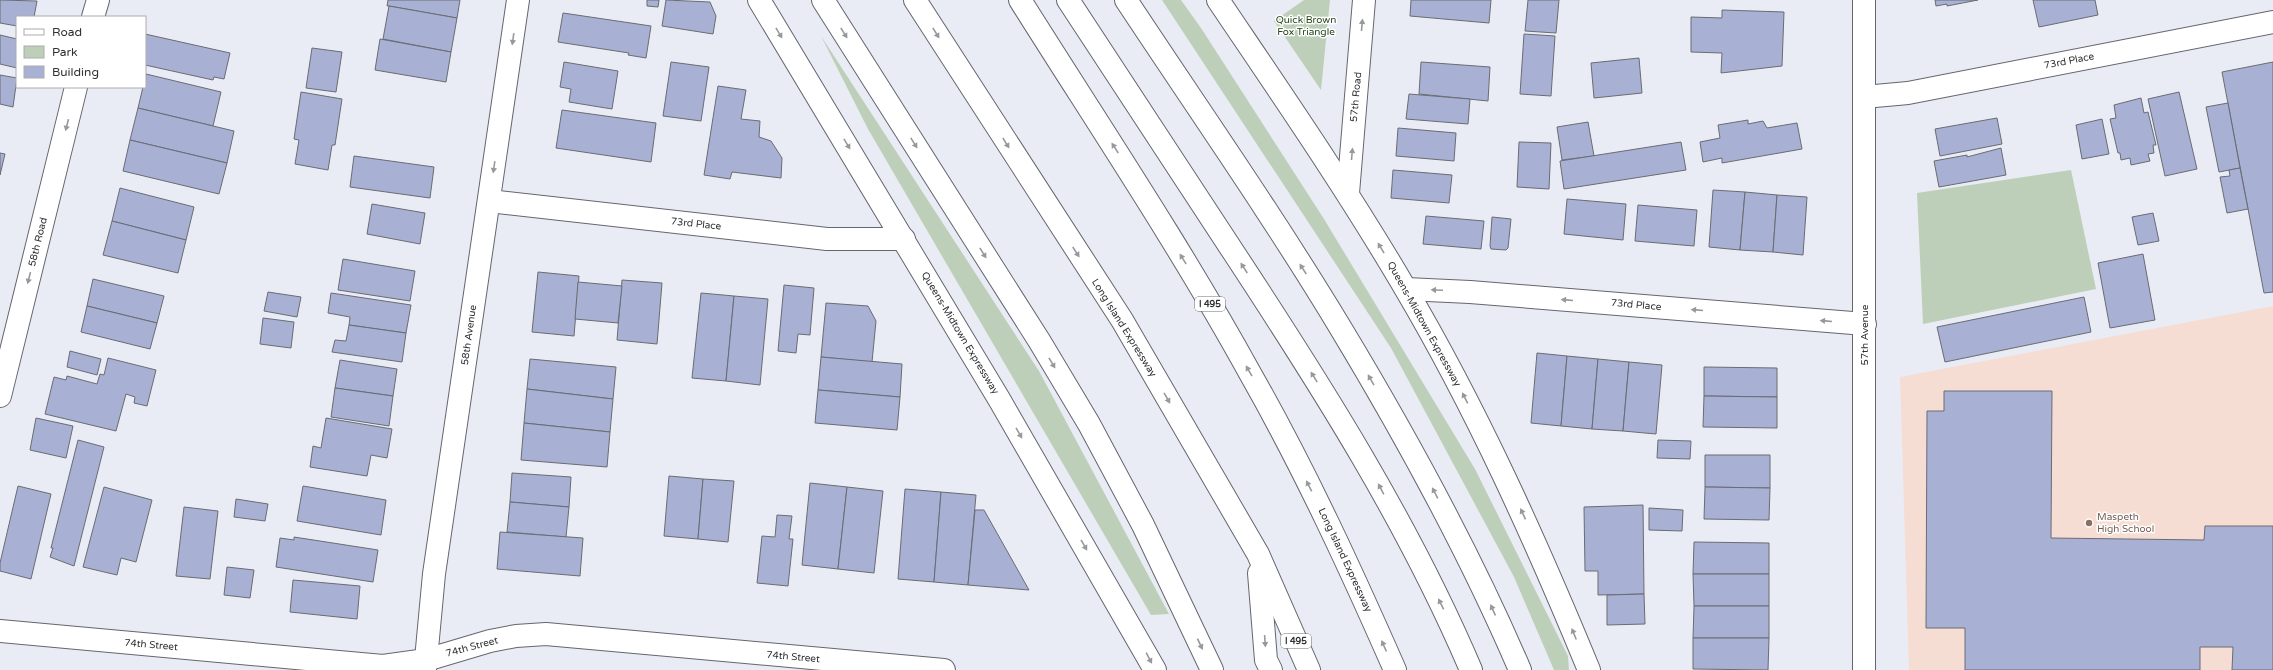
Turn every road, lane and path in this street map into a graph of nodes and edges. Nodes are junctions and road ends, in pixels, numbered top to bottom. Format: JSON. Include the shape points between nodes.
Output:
{"nodes":[{"id":1,"x":98,"y":0,"type":"edge"},
{"id":2,"x":518,"y":0,"type":"edge"},
{"id":3,"x":759,"y":0,"type":"edge"},
{"id":4,"x":824,"y":0,"type":"edge"},
{"id":5,"x":915,"y":0,"type":"edge"},
{"id":6,"x":1020,"y":0,"type":"edge"},
{"id":7,"x":1068,"y":0,"type":"edge"},
{"id":8,"x":1126,"y":0,"type":"edge"},
{"id":9,"x":1218,"y":0,"type":"edge"},
{"id":10,"x":1364,"y":0,"type":"edge"},
{"id":11,"x":1864,"y":0,"type":"edge"},
{"id":12,"x":93,"y":16,"type":"edge"},
{"id":13,"x":2273,"y":22,"type":"edge"},
{"id":14,"x":76,"y":88,"type":"edge"},
{"id":15,"x":1864,"y":97,"type":"junction"},
{"id":16,"x":1348,"y":193,"type":"junction"},
{"id":17,"x":489,"y":201,"type":"junction"},
{"id":18,"x":904,"y":239,"type":"junction"},
{"id":19,"x":1406,"y":289,"type":"junction"},
{"id":20,"x":1865,"y":324,"type":"junction"},
{"id":21,"x":0,"y":396,"type":"edge"},
{"id":22,"x":1273,"y":611,"type":"junction"},
{"id":23,"x":0,"y":631,"type":"edge"},
{"id":24,"x":425,"y":665,"type":"edge"},
{"id":25,"x":944,"y":670,"type":"edge"},
{"id":26,"x":1155,"y":670,"type":"edge"},
{"id":27,"x":1212,"y":670,"type":"edge"},
{"id":28,"x":1271,"y":670,"type":"edge"},
{"id":29,"x":1309,"y":670,"type":"edge"},
{"id":30,"x":1395,"y":670,"type":"edge"},
{"id":31,"x":1471,"y":670,"type":"edge"},
{"id":32,"x":1520,"y":670,"type":"edge"},
{"id":33,"x":1589,"y":670,"type":"edge"},
{"id":34,"x":1864,"y":670,"type":"edge"}],
"edges":[{"from":1,"to":12,"type":"main road"},
{"from":2,"to":17,"type":"main road","name":"58th Avenue","one_way":true},
{"from":3,"to":18,"type":"main road","name":"Queens-Midtown Expressway","one_way":true},
{"from":4,"to":27,"type":"main road","one_way":true,"via":[[1089,424],[1144,525]]},
{"from":5,"to":22,"type":"main road","name":"Long Island Expressway","one_way":true,"via":[[1122,320],[1258,554]]},
{"from":30,"to":6,"type":"main road","name":"Long Island Expressway","number":"I 495","one_way":true,"via":[[1311,490],[1252,375],[1187,264]]},
{"from":31,"to":7,"type":"main road","one_way":true,"via":[[1458,639],[1373,473]]},
{"from":32,"to":8,"type":"main road","one_way":true,"via":[[1481,583],[1436,494],[1340,326]]},
{"from":9,"to":16,"type":"main road","name":"Queens-Midtown Expressway"},
{"from":16,"to":10,"type":"main road","name":"57th Road","one_way":true},
{"from":11,"to":15,"type":"main road","name":"57th Avenue"},
{"from":13,"to":15,"type":"main road","name":"73rd Place","via":[[1908,93]]},
{"from":14,"to":21,"type":"main road","name":"58th Road","one_way":true},
{"from":15,"to":20,"type":"main road","name":"57th Avenue"},
{"from":19,"to":16,"type":"main road","name":"Queens-Midtown Expressway","one_way":true},
{"from":17,"to":18,"type":"main road","name":"73rd Place","via":[[827,239]]},
{"from":17,"to":24,"type":"main road","name":"58th Avenue","via":[[429,608]]},
{"from":18,"to":26,"type":"main road","name":"Queens-Midtown Expressway","one_way":true},
{"from":20,"to":19,"type":"main road","name":"73rd Place","one_way":true},
{"from":33,"to":19,"type":"main road","name":"Queens-Midtown Expressway","one_way":true,"via":[[1543,558],[1501,466]]},
{"from":20,"to":34,"type":"main road","name":"57th Avenue"},
{"from":22,"to":28,"type":"main road","one_way":true,"via":[[1266,660]]},
{"from":22,"to":29,"type":"main road","number":"I 495"},
{"from":23,"to":24,"type":"main road","name":"74th Street","via":[[382,666]]},
{"from":24,"to":25,"type":"main road","name":"74th Street","via":[[490,641],[546,634]]}]}
